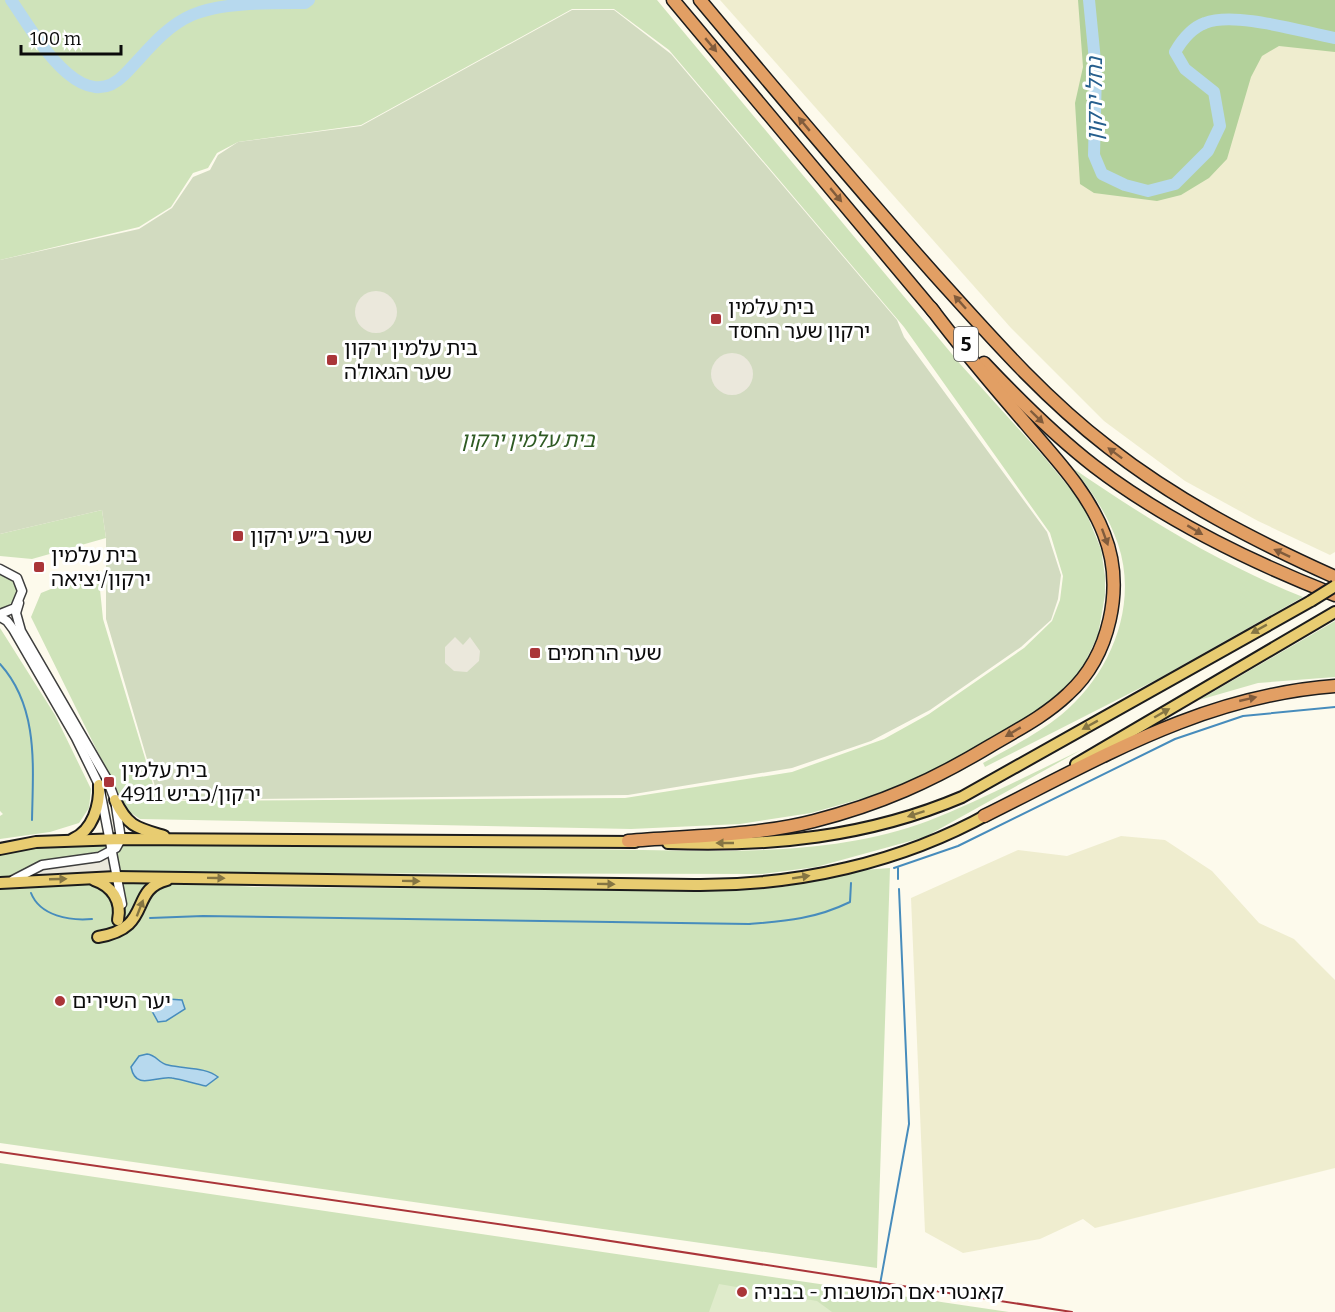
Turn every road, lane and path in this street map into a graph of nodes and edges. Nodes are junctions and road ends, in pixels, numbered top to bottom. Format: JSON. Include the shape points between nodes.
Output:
{"nodes":[{"id":1,"x":673,"y":0,"type":"edge"},
{"id":2,"x":699,"y":0,"type":"edge"},
{"id":3,"x":931,"y":308,"type":"junction"},
{"id":4,"x":0,"y":569,"type":"edge"},
{"id":5,"x":1335,"y":577,"type":"edge"},
{"id":6,"x":1335,"y":586,"type":"edge"},
{"id":7,"x":1335,"y":596,"type":"edge"},
{"id":8,"x":19,"y":603,"type":"junction"},
{"id":9,"x":1331,"y":615,"type":"edge"},
{"id":10,"x":0,"y":616,"type":"edge"},
{"id":11,"x":1335,"y":687,"type":"edge"},
{"id":12,"x":99,"y":785,"type":"junction"},
{"id":13,"x":115,"y":801,"type":"junction"},
{"id":14,"x":984,"y":816,"type":"junction"},
{"id":15,"x":185,"y":839,"type":"junction"},
{"id":16,"x":70,"y":840,"type":"junction"},
{"id":17,"x":628,"y":841,"type":"junction"},
{"id":18,"x":115,"y":843,"type":"junction"},
{"id":19,"x":0,"y":849,"type":"edge"},
{"id":20,"x":116,"y":877,"type":"junction"},
{"id":21,"x":82,"y":878,"type":"junction"},
{"id":22,"x":179,"y":878,"type":"junction"},
{"id":23,"x":13,"y":880,"type":"junction"},
{"id":24,"x":0,"y":883,"type":"edge"},
{"id":25,"x":118,"y":920,"type":"junction"},
{"id":26,"x":98,"y":937,"type":"joint"}],
"edges":[{"from":1,"to":3,"type":"highway","number":"5","one_way":true},
{"from":5,"to":2,"type":"highway","number":"5","one_way":true,"via":[[1263,544],[1197,507],[1077,423],[988,334]]},
{"from":3,"to":7,"type":"highway","number":"5","one_way":true,"via":[[1035,415],[1114,480],[1202,535]]},
{"from":3,"to":17,"type":"highway","one_way":true,"via":[[1076,483],[1099,522],[1108,546],[1113,579],[1108,625],[1096,657],[1070,692],[1049,710],[908,791],[801,824]]},
{"from":4,"to":8,"type":"street","via":[[12,573],[20,584]]},
{"from":6,"to":17,"type":"main road","one_way":true,"bridge":true,"via":[[962,797],[922,812],[859,830],[777,843]]},
{"from":8,"to":10,"type":"street"},
{"from":8,"to":13,"type":"street","via":[[16,614],[21,631],[107,779]]},
{"from":14,"to":9,"type":"main road","one_way":true},
{"from":10,"to":12,"type":"street","via":[[13,629]]},
{"from":14,"to":11,"type":"highway","one_way":true,"via":[[1194,715],[1258,697]]},
{"from":12,"to":16,"type":"main road","via":[[92,819],[82,834]]},
{"from":12,"to":18,"type":"street"},
{"from":13,"to":15,"type":"main road","via":[[132,825]]},
{"from":13,"to":18,"type":"street"},
{"from":22,"to":14,"type":"main road","one_way":true,"via":[[756,883],[817,875],[886,856]]},
{"from":15,"to":17,"type":"main road"},
{"from":15,"to":18,"type":"main road"},
{"from":16,"to":18,"type":"main road"},
{"from":16,"to":19,"type":"main road"},
{"from":18,"to":20,"type":"street"},
{"from":18,"to":23,"type":"street","via":[[92,859],[42,865]]},
{"from":20,"to":21,"type":"main road"},
{"from":20,"to":22,"type":"main road"},
{"from":20,"to":25,"type":"street","via":[[122,907]]},
{"from":23,"to":21,"type":"main road","one_way":true},
{"from":21,"to":25,"type":"main road","via":[[99,882],[112,891]]},
{"from":26,"to":22,"type":"main road","one_way":true,"via":[[128,927],[150,888]]},
{"from":23,"to":24,"type":"main road"},
{"from":25,"to":26,"type":"street"}]}
